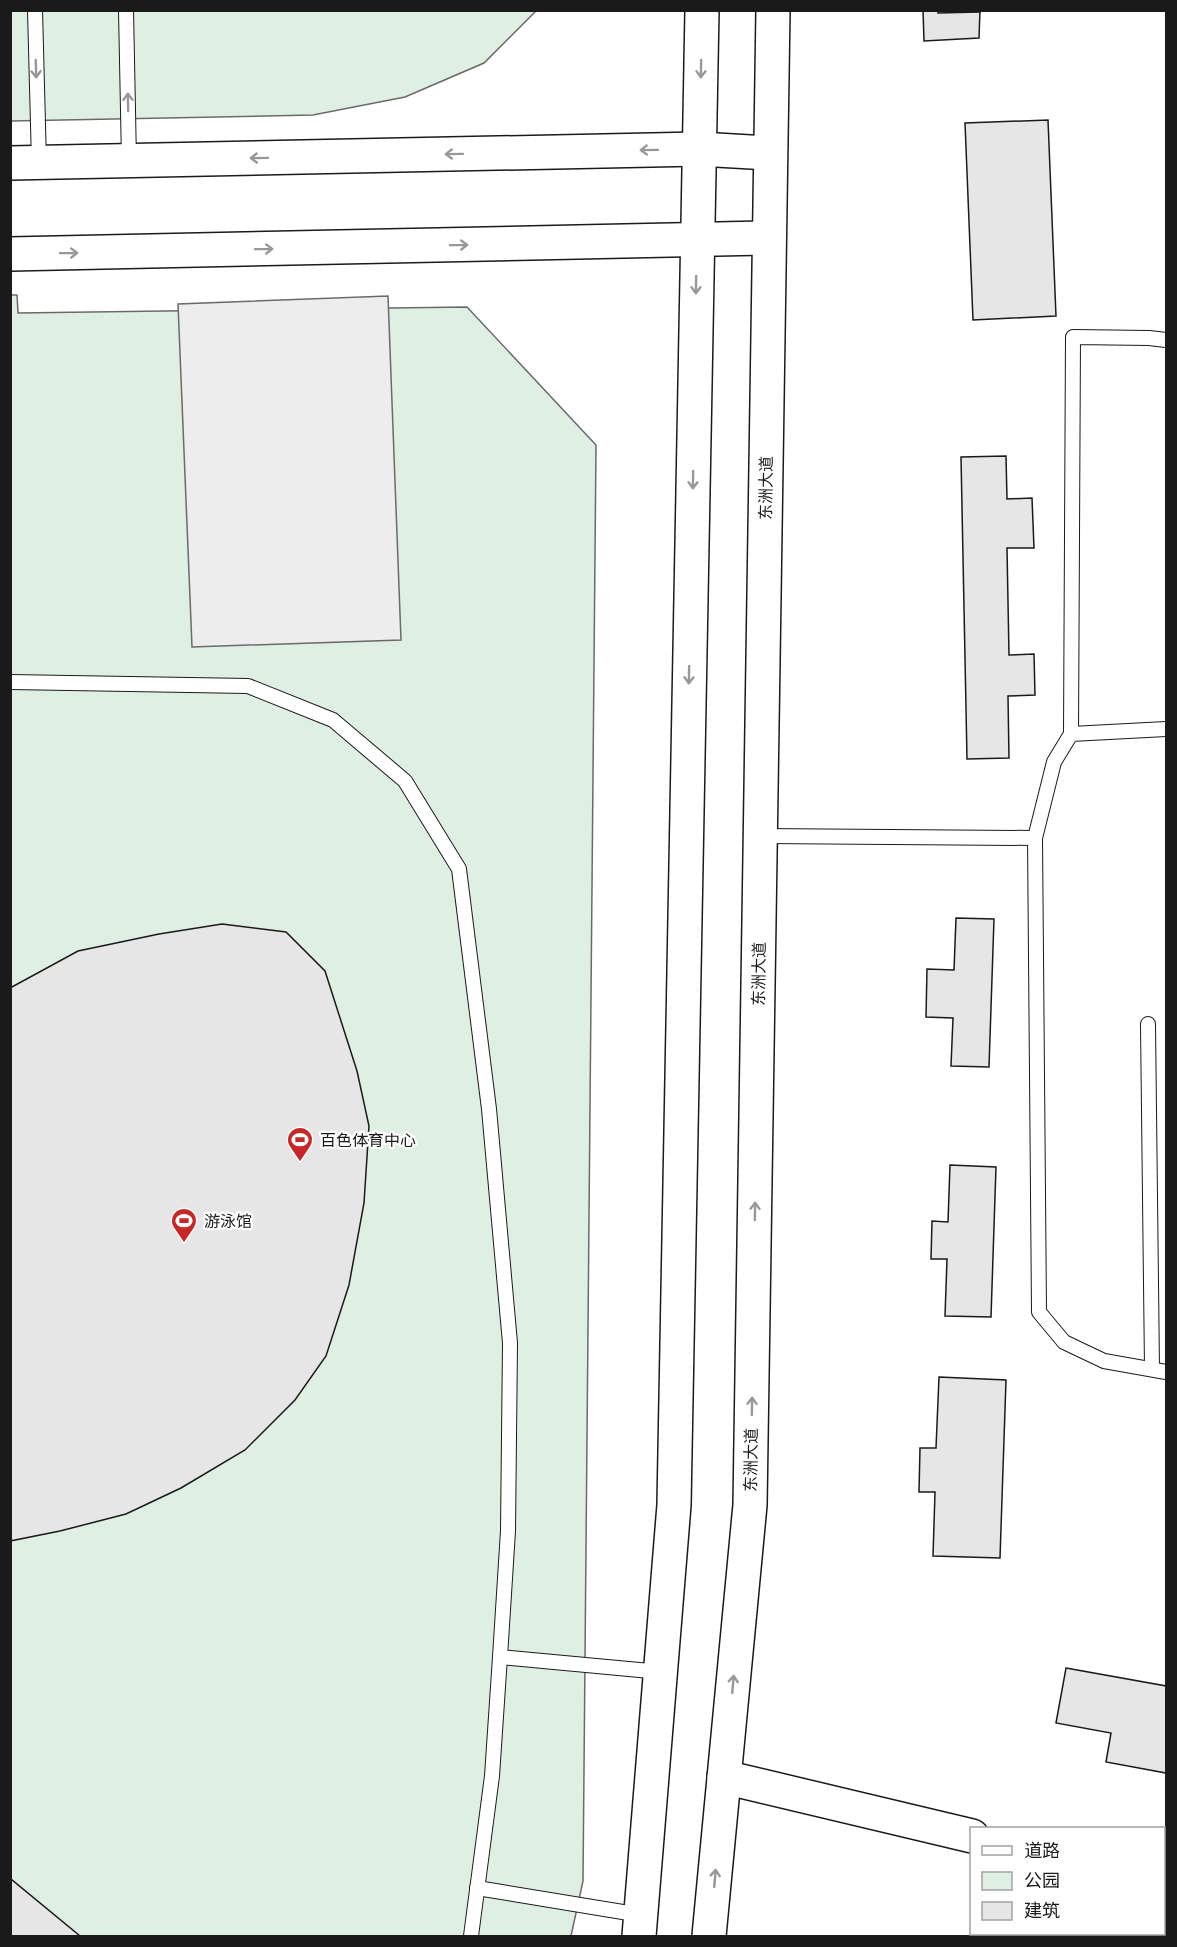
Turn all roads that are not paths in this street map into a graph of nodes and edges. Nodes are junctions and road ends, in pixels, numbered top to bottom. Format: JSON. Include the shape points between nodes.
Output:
{"nodes":[{"id":1,"x":35,"y":10,"type":"edge"},
{"id":2,"x":126,"y":10,"type":"edge"},
{"id":3,"x":702,"y":10,"type":"edge"},
{"id":4,"x":773,"y":10,"type":"edge"},
{"id":5,"x":699,"y":149,"type":"junction"},
{"id":6,"x":770,"y":153,"type":"junction"},
{"id":7,"x":129,"y":161,"type":"junction"},
{"id":8,"x":25,"y":163,"type":"edge"},
{"id":9,"x":769,"y":238,"type":"junction"},
{"id":10,"x":697,"y":240,"type":"junction"},
{"id":11,"x":10,"y":254,"type":"edge"},
{"id":12,"x":1167,"y":340,"type":"edge"},
{"id":13,"x":10,"y":682,"type":"edge"},
{"id":14,"x":1167,"y":729,"type":"edge"},
{"id":15,"x":1071,"y":735,"type":"junction"},
{"id":16,"x":761,"y":836,"type":"junction"},
{"id":17,"x":1035,"y":837,"type":"junction"},
{"id":18,"x":1148,"y":1024,"type":"dead end"},
{"id":19,"x":1152,"y":1369,"type":"junction"},
{"id":20,"x":1167,"y":1372,"type":"edge"},
{"id":21,"x":500,"y":1657,"type":"junction"},
{"id":22,"x":661,"y":1672,"type":"junction"},
{"id":23,"x":724,"y":1777,"type":"junction"},
{"id":24,"x":970,"y":1836,"type":"edge"},
{"id":25,"x":477,"y":1888,"type":"junction"},
{"id":26,"x":640,"y":1926,"type":"edge"},
{"id":27,"x":471,"y":1936,"type":"edge"},
{"id":28,"x":709,"y":1936,"type":"edge"}],
"edges":[{"from":1,"to":8,"type":"lane","one_way":true},
{"from":7,"to":2,"type":"lane","one_way":true},
{"from":3,"to":5,"type":"main road","one_way":true},
{"from":4,"to":6,"type":"main road","name":"东洲大道"},
{"from":5,"to":6,"type":"main road"},
{"from":5,"to":7,"type":"main road","one_way":true},
{"from":5,"to":10,"type":"main road"},
{"from":6,"to":9,"type":"main road","name":"东洲大道"},
{"from":7,"to":8,"type":"main road"},
{"from":9,"to":10,"type":"main road"},
{"from":9,"to":16,"type":"main road","name":"东洲大道"},
{"from":11,"to":10,"type":"main road","one_way":true},
{"from":10,"to":22,"type":"main road","one_way":true,"via":[[674,1505]]},
{"from":12,"to":15,"type":"lane","via":[[1073,337]]},
{"from":13,"to":21,"type":"lane","via":[[248,686],[333,720],[405,781],[459,869],[489,1109],[510,1343],[508,1531]]},
{"from":14,"to":15,"type":"lane"},
{"from":15,"to":17,"type":"lane","via":[[1054,762]]},
{"from":16,"to":17,"type":"lane"},
{"from":23,"to":16,"type":"main road","name":"东洲大道","one_way":true,"via":[[750,1504]]},
{"from":17,"to":19,"type":"lane","via":[[1039,1312],[1064,1342],[1104,1361]]},
{"from":18,"to":19,"type":"lane"},
{"from":19,"to":20,"type":"lane"},
{"from":21,"to":22,"type":"lane"},
{"from":21,"to":25,"type":"lane","via":[[492,1776]]},
{"from":22,"to":26,"type":"main road"},
{"from":23,"to":24,"type":"main road"},
{"from":28,"to":23,"type":"main road","name":"东洲大道","one_way":true},
{"from":25,"to":26,"type":"lane"},
{"from":25,"to":27,"type":"lane"}]}
